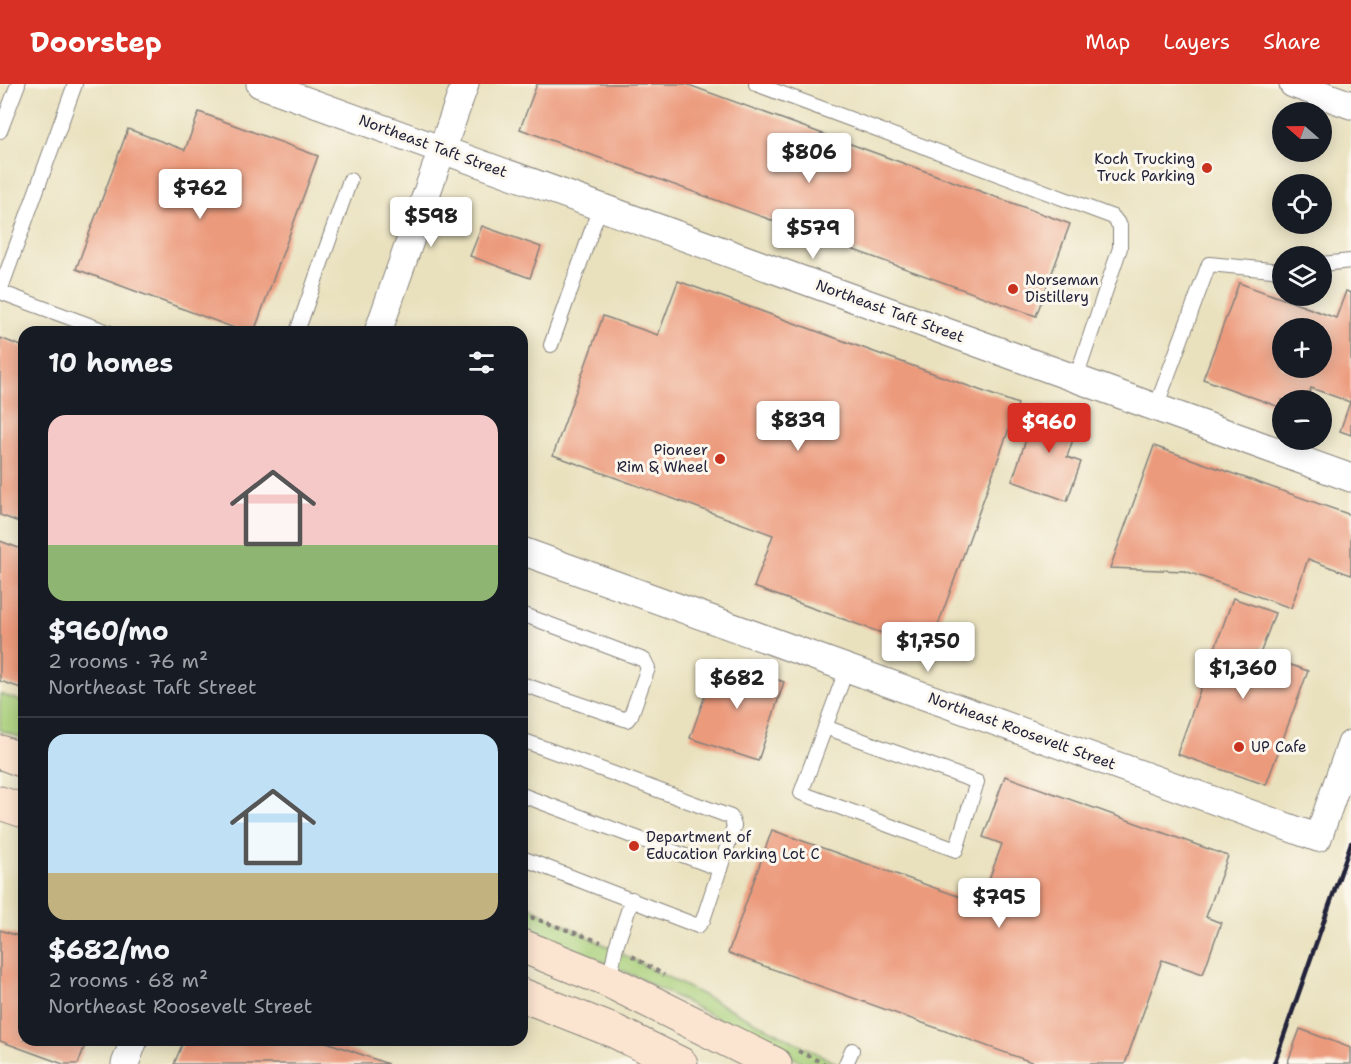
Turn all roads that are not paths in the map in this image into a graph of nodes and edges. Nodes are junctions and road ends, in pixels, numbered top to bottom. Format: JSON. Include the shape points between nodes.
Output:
{"nodes":[{"id":1,"x":18,"y":84,"type":"edge"},
{"id":2,"x":75,"y":84,"type":"edge"},
{"id":3,"x":260,"y":84,"type":"edge"},
{"id":4,"x":465,"y":84,"type":"edge"},
{"id":5,"x":756,"y":84,"type":"edge"},
{"id":6,"x":1293,"y":84,"type":"edge"},
{"id":7,"x":1351,"y":105,"type":"edge"},
{"id":8,"x":0,"y":131,"type":"edge"},
{"id":9,"x":441,"y":150,"type":"junction"},
{"id":10,"x":351,"y":180,"type":"dead end"},
{"id":11,"x":600,"y":207,"type":"junction"},
{"id":12,"x":0,"y":248,"type":"edge"},
{"id":13,"x":13,"y":254,"type":"junction"},
{"id":14,"x":1351,"y":261,"type":"edge"},
{"id":15,"x":1332,"y":263,"type":"edge"},
{"id":16,"x":1272,"y":270,"type":"edge"},
{"id":17,"x":0,"y":292,"type":"edge"},
{"id":18,"x":92,"y":326,"type":"edge"},
{"id":19,"x":299,"y":326,"type":"edge"},
{"id":20,"x":380,"y":326,"type":"edge"},
{"id":21,"x":551,"y":345,"type":"dead end"},
{"id":22,"x":1076,"y":378,"type":"junction"},
{"id":23,"x":1156,"y":407,"type":"junction"},
{"id":24,"x":1351,"y":478,"type":"edge"},
{"id":25,"x":528,"y":553,"type":"edge"},
{"id":26,"x":528,"y":616,"type":"edge"},
{"id":27,"x":847,"y":668,"type":"junction"},
{"id":28,"x":528,"y":686,"type":"edge"},
{"id":29,"x":825,"y":727,"type":"junction"},
{"id":30,"x":528,"y":742,"type":"edge"},
{"id":31,"x":1351,"y":744,"type":"edge"},
{"id":32,"x":0,"y":752,"type":"edge"},
{"id":33,"x":18,"y":759,"type":"edge"},
{"id":34,"x":528,"y":797,"type":"edge"},
{"id":35,"x":0,"y":802,"type":"edge"},
{"id":36,"x":18,"y":809,"type":"edge"},
{"id":37,"x":528,"y":860,"type":"edge"},
{"id":38,"x":720,"y":869,"type":"junction"},
{"id":39,"x":632,"y":899,"type":"junction"},
{"id":40,"x":528,"y":948,"type":"edge"},
{"id":41,"x":609,"y":981,"type":"junction"},
{"id":42,"x":528,"y":997,"type":"edge"},
{"id":43,"x":132,"y":1046,"type":"edge"},
{"id":44,"x":852,"y":1050,"type":"dead end"},
{"id":45,"x":125,"y":1064,"type":"edge"},
{"id":46,"x":681,"y":1064,"type":"edge"},
{"id":47,"x":775,"y":1064,"type":"edge"},
{"id":48,"x":846,"y":1064,"type":"edge"}],
"edges":[{"from":1,"to":8,"type":"lane"},
{"from":2,"to":13,"type":"lane"},
{"from":3,"to":9,"type":"street","name":"Northeast Taft Street"},
{"from":4,"to":9,"type":"street"},
{"from":5,"to":22,"type":"lane","via":[[1113,217],[1120,226],[1120,248]]},
{"from":6,"to":7,"type":"street"},
{"from":9,"to":11,"type":"street","name":"Northeast Taft Street"},
{"from":9,"to":20,"type":"street"},
{"from":10,"to":19,"type":"lane"},
{"from":11,"to":21,"type":"lane"},
{"from":11,"to":22,"type":"street","name":"Northeast Taft Street"},
{"from":12,"to":13,"type":"lane"},
{"from":13,"to":17,"type":"lane"},
{"from":14,"to":15,"type":"lane"},
{"from":16,"to":23,"type":"lane","via":[[1209,264]]},
{"from":17,"to":18,"type":"lane"},
{"from":22,"to":23,"type":"street","name":"Northeast Taft Street"},
{"from":23,"to":24,"type":"street","name":"Northeast Taft Street"},
{"from":25,"to":27,"type":"street","name":"Northeast Roosevelt Street"},
{"from":26,"to":28,"type":"lane","via":[[644,660],[648,668],[627,720]]},
{"from":27,"to":29,"type":"lane"},
{"from":27,"to":31,"type":"street","name":"Northeast Roosevelt Street","via":[[1318,838]]},
{"from":29,"to":29,"type":"lane","via":[[977,782],[956,850],[801,793]]},
{"from":30,"to":38,"type":"lane","via":[[731,817],[734,826]]},
{"from":32,"to":33,"type":"main road"},
{"from":34,"to":38,"type":"lane"},
{"from":35,"to":36,"type":"main road"},
{"from":37,"to":39,"type":"lane"},
{"from":38,"to":39,"type":"lane","via":[[704,920],[698,926]]},
{"from":39,"to":41,"type":"lane"},
{"from":40,"to":41,"type":"main road"},
{"from":41,"to":47,"type":"main road"},
{"from":42,"to":46,"type":"main road","via":[[616,1032]]},
{"from":43,"to":45,"type":"street"},
{"from":44,"to":48,"type":"lane"}]}
